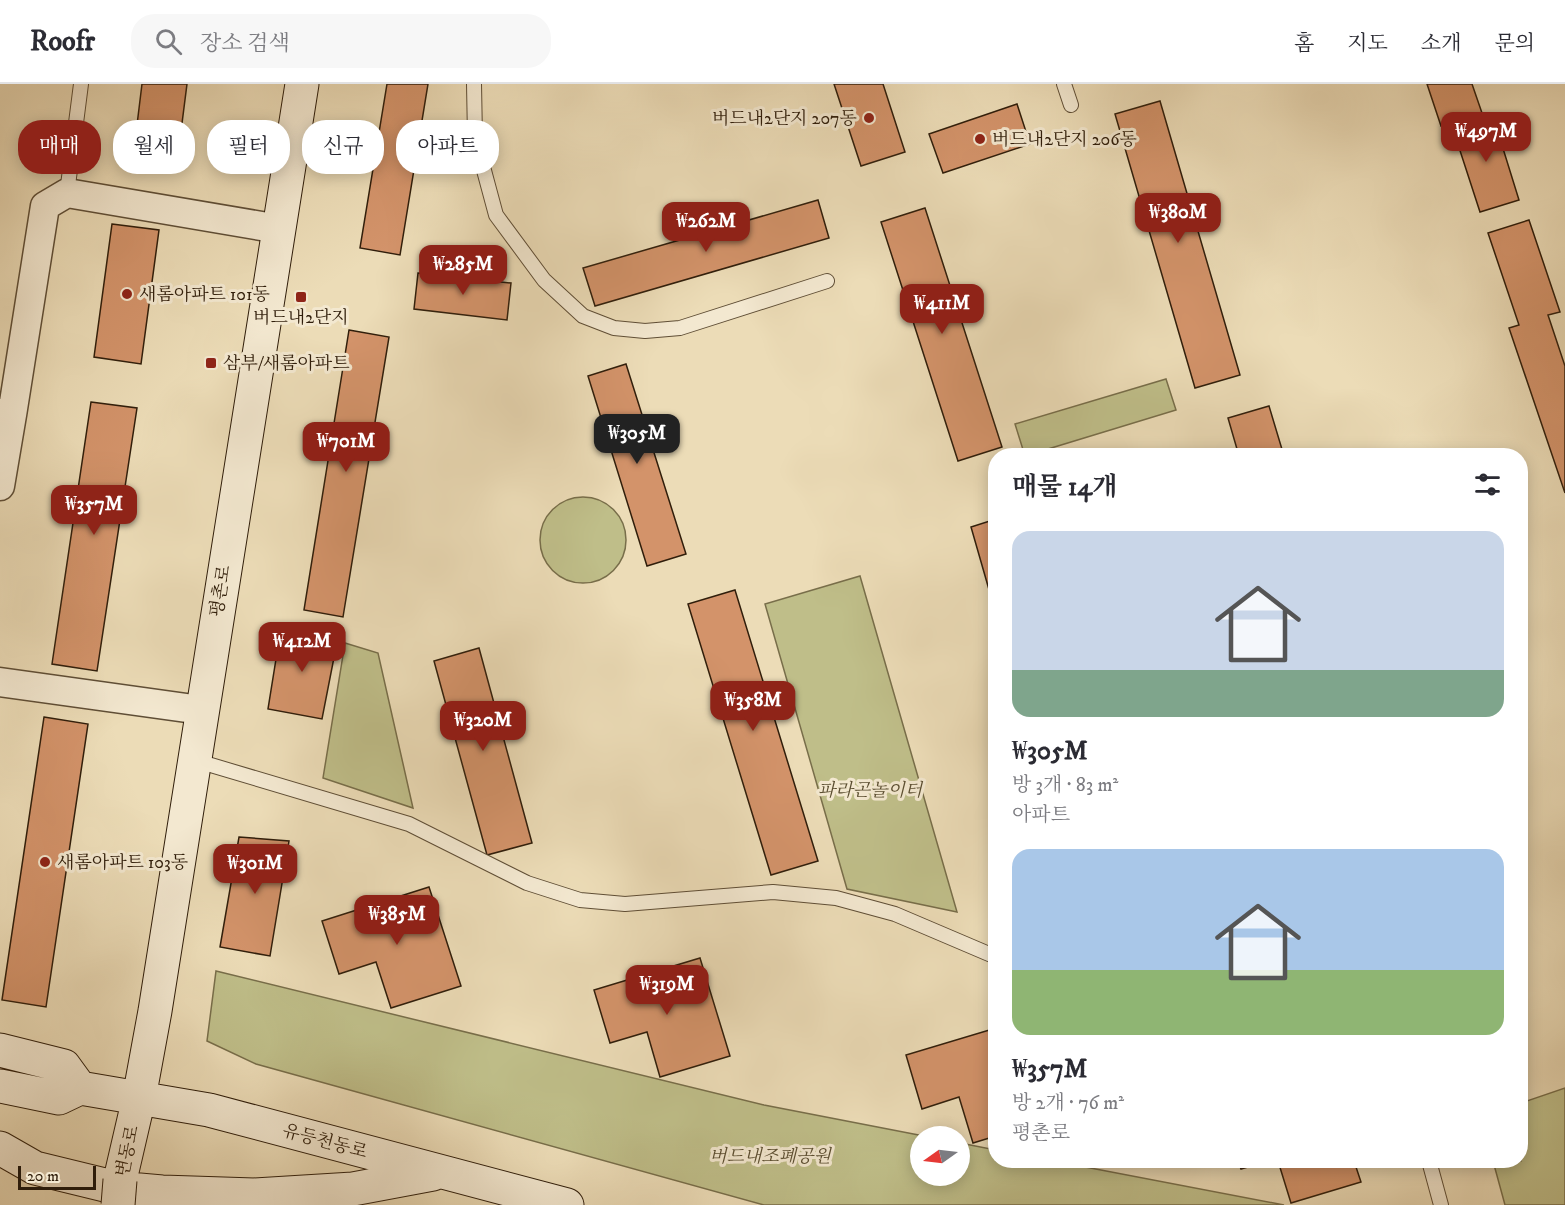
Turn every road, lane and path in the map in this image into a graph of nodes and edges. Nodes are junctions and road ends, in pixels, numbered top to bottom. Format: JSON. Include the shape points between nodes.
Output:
{"nodes":[{"id":1,"x":81,"y":84,"type":"edge"},
{"id":2,"x":302,"y":84,"type":"edge"},
{"id":3,"x":474,"y":84,"type":"edge"},
{"id":4,"x":1064,"y":84,"type":"edge"},
{"id":5,"x":1071,"y":105,"type":"dead end"},
{"id":6,"x":67,"y":193,"type":"junction"},
{"id":7,"x":279,"y":229,"type":"junction"},
{"id":8,"x":827,"y":280,"type":"dead end"},
{"id":9,"x":6,"y":414,"type":"edge"},
{"id":10,"x":0,"y":486,"type":"edge"},
{"id":11,"x":0,"y":682,"type":"edge"},
{"id":12,"x":201,"y":711,"type":"junction"},
{"id":13,"x":194,"y":760,"type":"junction"},
{"id":14,"x":988,"y":954,"type":"edge"},
{"id":15,"x":0,"y":1050,"type":"edge"},
{"id":16,"x":0,"y":1086,"type":"edge"},
{"id":17,"x":80,"y":1088,"type":"junction"},
{"id":18,"x":139,"y":1098,"type":"junction"},
{"id":19,"x":0,"y":1148,"type":"edge"},
{"id":20,"x":1431,"y":1168,"type":"edge"},
{"id":21,"x":441,"y":1173,"type":"junction"},
{"id":22,"x":119,"y":1192,"type":"edge"},
{"id":23,"x":567,"y":1205,"type":"edge"},
{"id":24,"x":1441,"y":1205,"type":"edge"}],
"edges":[{"from":1,"to":6,"type":"lane"},
{"from":2,"to":7,"type":"main road","name":"평촌로"},
{"from":3,"to":8,"type":"lane","via":[[475,137],[496,215],[544,280],[583,315],[614,328],[681,328]]},
{"from":4,"to":5,"type":"lane"},
{"from":6,"to":7,"type":"street"},
{"from":6,"to":9,"type":"street","via":[[45,206]]},
{"from":7,"to":12,"type":"main road","name":"평촌로"},
{"from":9,"to":10,"type":"street"},
{"from":11,"to":12,"type":"street"},
{"from":12,"to":13,"type":"main road","name":"평촌로"},
{"from":13,"to":14,"type":"lane","via":[[410,824],[527,883],[580,900],[626,904],[774,892],[836,898],[895,914]]},
{"from":13,"to":18,"type":"main road","name":"평촌로"},
{"from":15,"to":17,"type":"main road","via":[[64,1066]]},
{"from":16,"to":17,"type":"main road","name":"유등천동로","via":[[59,1098]]},
{"from":17,"to":18,"type":"main road","name":"유등천동로"},
{"from":18,"to":21,"type":"main road","name":"유등천동로","via":[[209,1110]]},
{"from":18,"to":22,"type":"main road","name":"변동로"},
{"from":19,"to":21,"type":"main road","via":[[35,1168],[117,1188],[162,1192],[254,1195],[352,1189]]},
{"from":20,"to":24,"type":"lane"},
{"from":21,"to":23,"type":"main road","name":"유등천동로"}]}
